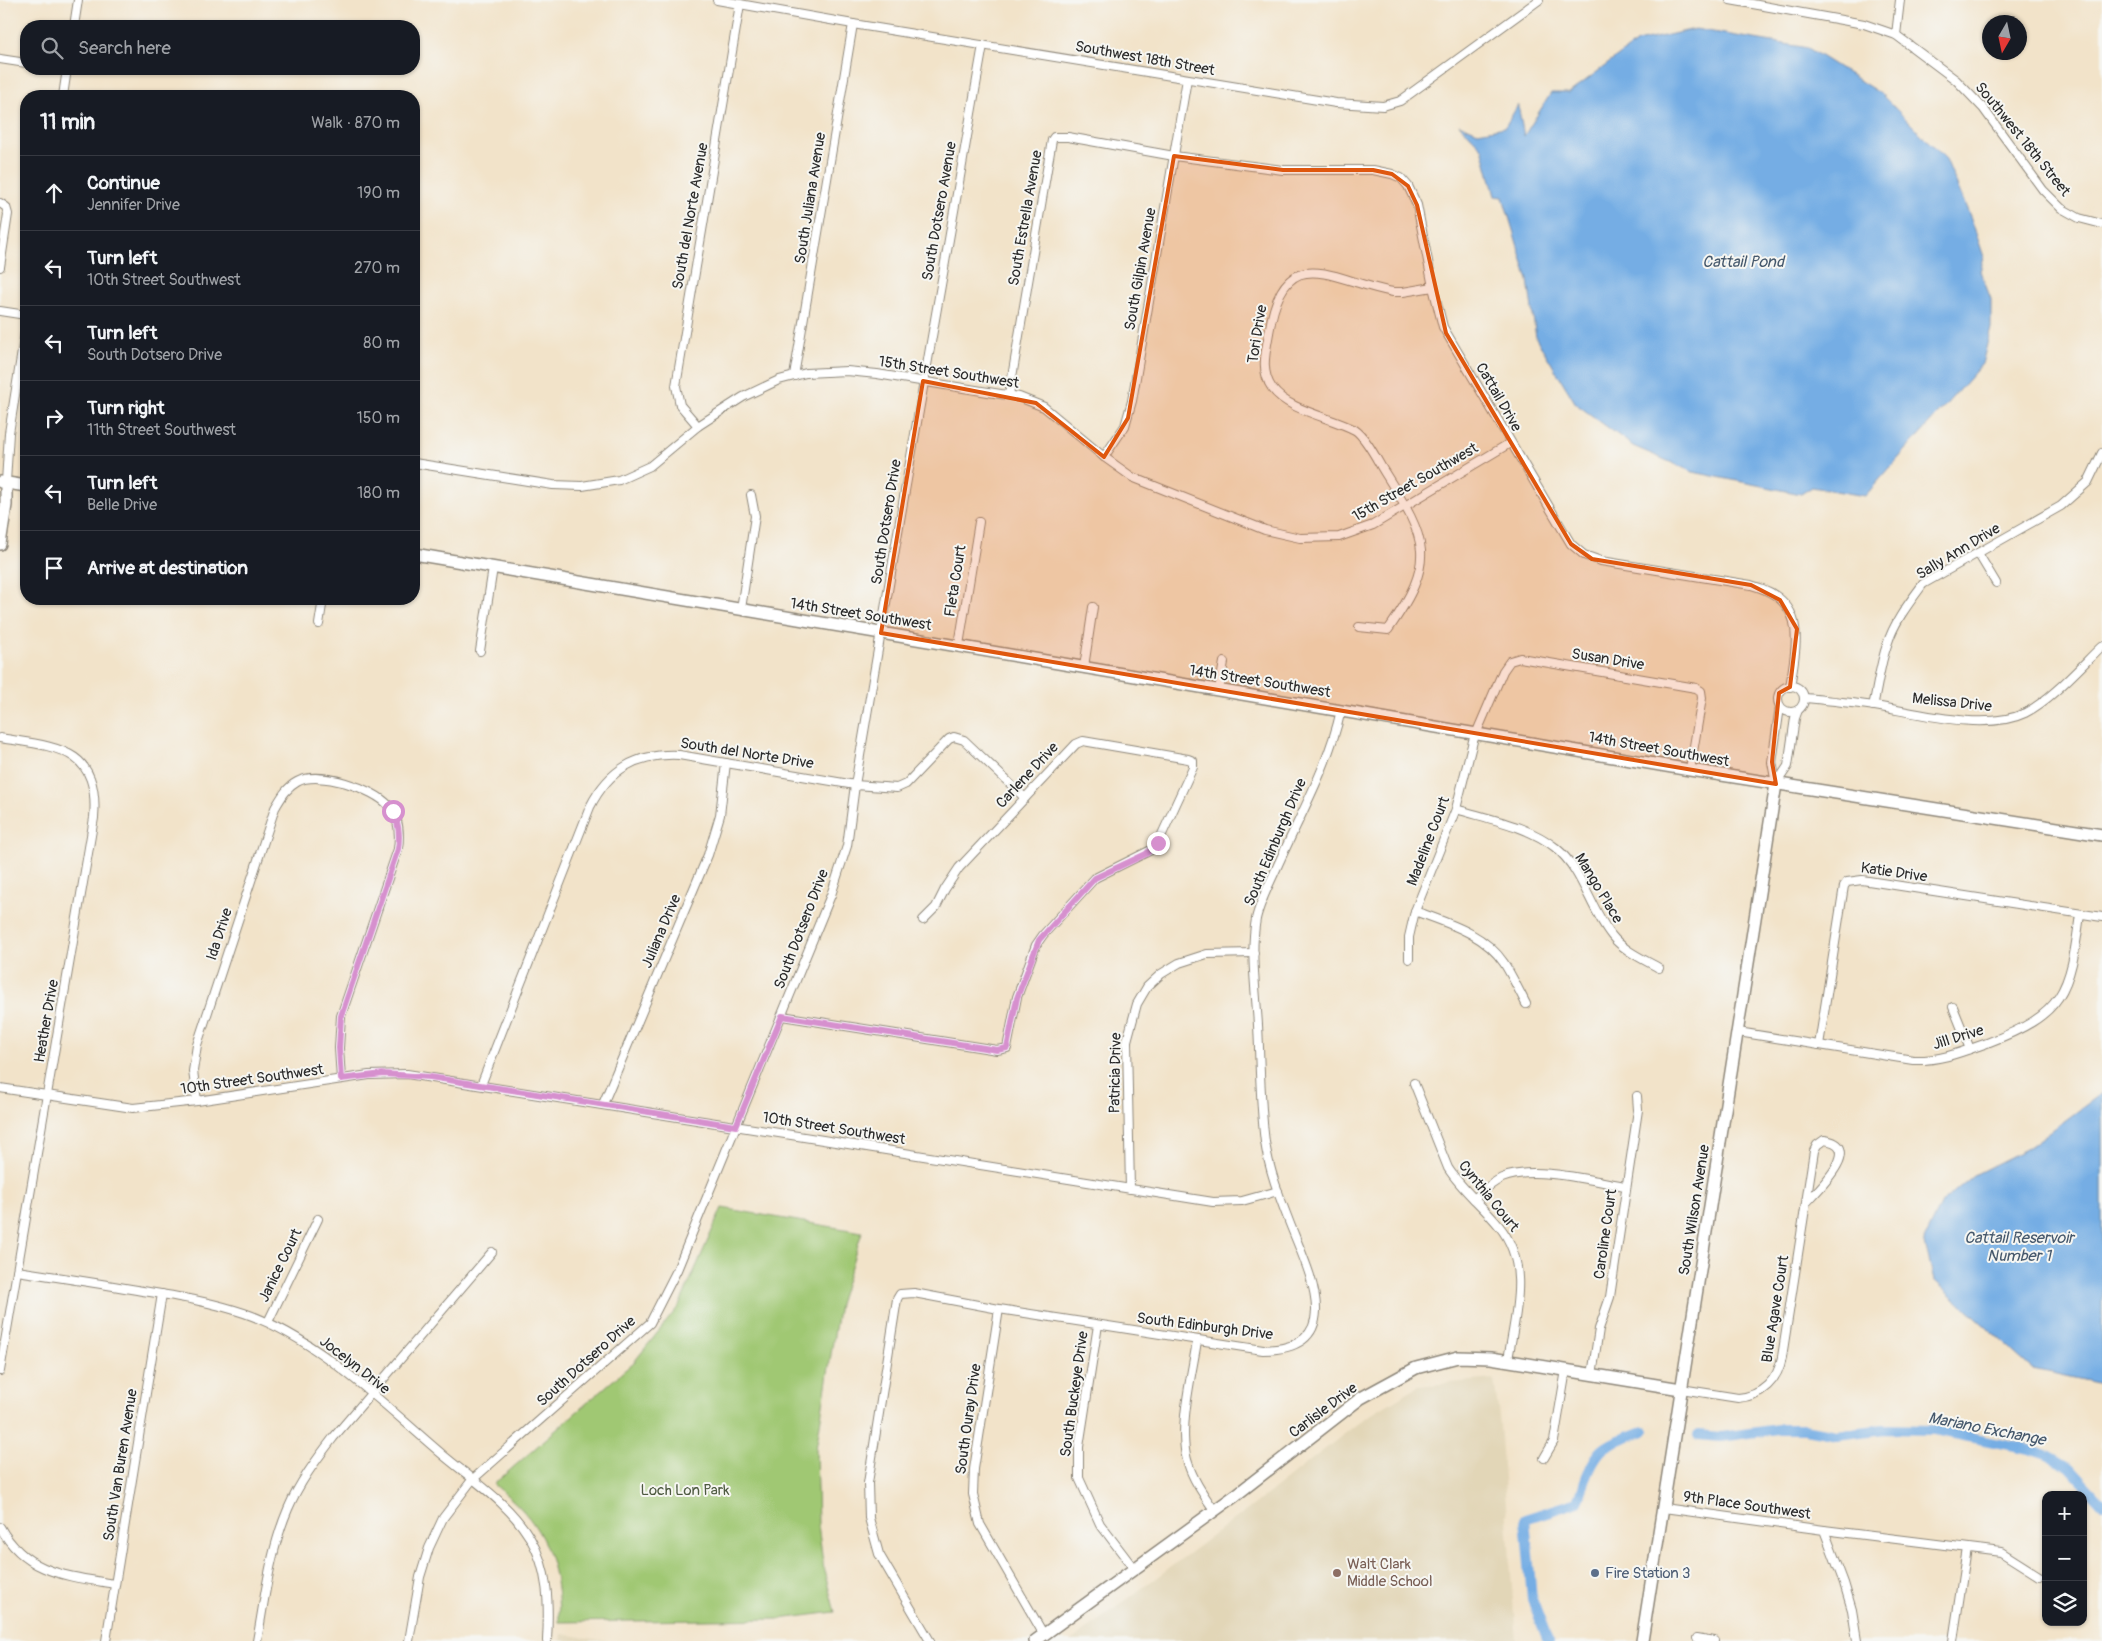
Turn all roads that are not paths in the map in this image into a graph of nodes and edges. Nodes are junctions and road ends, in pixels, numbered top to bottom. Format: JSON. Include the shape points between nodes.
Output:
{"nodes":[{"id":1,"x":78,"y":0,"type":"edge"},
{"id":2,"x":717,"y":0,"type":"edge"},
{"id":3,"x":1539,"y":0,"type":"edge"},
{"id":4,"x":1730,"y":0,"type":"edge"},
{"id":5,"x":1900,"y":0,"type":"edge"},
{"id":6,"x":740,"y":4,"type":"junction"},
{"id":7,"x":75,"y":20,"type":"edge"},
{"id":8,"x":853,"y":24,"type":"junction"},
{"id":9,"x":1896,"y":35,"type":"junction"},
{"id":10,"x":982,"y":45,"type":"junction"},
{"id":11,"x":0,"y":59,"type":"edge"},
{"id":12,"x":20,"y":62,"type":"edge"},
{"id":13,"x":65,"y":75,"type":"edge"},
{"id":14,"x":1187,"y":79,"type":"junction"},
{"id":15,"x":64,"y":90,"type":"edge"},
{"id":16,"x":1174,"y":156,"type":"junction"},
{"id":17,"x":0,"y":204,"type":"edge"},
{"id":18,"x":2102,"y":224,"type":"edge"},
{"id":19,"x":0,"y":267,"type":"edge"},
{"id":20,"x":1433,"y":287,"type":"junction"},
{"id":21,"x":0,"y":311,"type":"edge"},
{"id":22,"x":20,"y":314,"type":"edge"},
{"id":23,"x":20,"y":364,"type":"edge"},
{"id":24,"x":794,"y":376,"type":"junction"},
{"id":25,"x":923,"y":382,"type":"junction"},
{"id":26,"x":1009,"y":395,"type":"junction"},
{"id":27,"x":698,"y":426,"type":"junction"},
{"id":28,"x":1510,"y":443,"type":"junction"},
{"id":29,"x":2102,"y":453,"type":"edge"},
{"id":30,"x":1104,"y":457,"type":"junction"},
{"id":31,"x":420,"y":464,"type":"edge"},
{"id":32,"x":3,"y":482,"type":"edge"},
{"id":33,"x":20,"y":485,"type":"edge"},
{"id":34,"x":751,"y":495,"type":"dead end"},
{"id":35,"x":1405,"y":505,"type":"junction"},
{"id":36,"x":979,"y":522,"type":"dead end"},
{"id":37,"x":0,"y":544,"type":"edge"},
{"id":38,"x":1978,"y":553,"type":"junction"},
{"id":39,"x":420,"y":555,"type":"edge"},
{"id":40,"x":493,"y":568,"type":"junction"},
{"id":41,"x":1996,"y":583,"type":"dead end"},
{"id":42,"x":322,"y":605,"type":"edge"},
{"id":43,"x":1093,"y":606,"type":"dead end"},
{"id":44,"x":740,"y":609,"type":"junction"},
{"id":45,"x":319,"y":624,"type":"dead end"},
{"id":46,"x":1359,"y":628,"type":"dead end"},
{"id":47,"x":881,"y":633,"type":"junction"},
{"id":48,"x":959,"y":646,"type":"junction"},
{"id":49,"x":2102,"y":646,"type":"edge"},
{"id":50,"x":480,"y":650,"type":"dead end"},
{"id":51,"x":1224,"y":662,"type":"dead end"},
{"id":52,"x":1084,"y":667,"type":"junction"},
{"id":53,"x":1790,"y":686,"type":"junction"},
{"id":54,"x":1220,"y":690,"type":"junction"},
{"id":55,"x":1804,"y":698,"type":"junction"},
{"id":56,"x":1873,"y":706,"type":"junction"},
{"id":57,"x":1780,"y":707,"type":"junction"},
{"id":58,"x":1341,"y":710,"type":"junction"},
{"id":59,"x":1798,"y":710,"type":"junction"},
{"id":60,"x":1477,"y":733,"type":"junction"},
{"id":61,"x":0,"y":738,"type":"edge"},
{"id":62,"x":726,"y":763,"type":"junction"},
{"id":63,"x":1690,"y":770,"type":"junction"},
{"id":64,"x":1776,"y":784,"type":"junction"},
{"id":65,"x":855,"y":785,"type":"junction"},
{"id":66,"x":1025,"y":798,"type":"junction"},
{"id":67,"x":1456,"y":809,"type":"junction"},
{"id":68,"x":2102,"y":835,"type":"edge"},
{"id":69,"x":1415,"y":911,"type":"junction"},
{"id":70,"x":2080,"y":914,"type":"junction"},
{"id":71,"x":2102,"y":917,"type":"edge"},
{"id":72,"x":922,"y":920,"type":"dead end"},
{"id":73,"x":1254,"y":953,"type":"junction"},
{"id":74,"x":1409,"y":959,"type":"dead end"},
{"id":75,"x":1659,"y":968,"type":"dead end"},
{"id":76,"x":1526,"y":1004,"type":"dead end"},
{"id":77,"x":1953,"y":1007,"type":"dead end"},
{"id":78,"x":782,"y":1016,"type":"junction"},
{"id":79,"x":1738,"y":1032,"type":"junction"},
{"id":80,"x":1819,"y":1045,"type":"junction"},
{"id":81,"x":1970,"y":1049,"type":"junction"},
{"id":82,"x":341,"y":1079,"type":"junction"},
{"id":83,"x":1414,"y":1083,"type":"dead end"},
{"id":84,"x":481,"y":1085,"type":"junction"},
{"id":85,"x":0,"y":1088,"type":"edge"},
{"id":86,"x":47,"y":1096,"type":"junction"},
{"id":87,"x":1637,"y":1096,"type":"dead end"},
{"id":88,"x":197,"y":1101,"type":"junction"},
{"id":89,"x":603,"y":1104,"type":"junction"},
{"id":90,"x":736,"y":1126,"type":"junction"},
{"id":91,"x":1626,"y":1186,"type":"junction"},
{"id":92,"x":1130,"y":1189,"type":"junction"},
{"id":93,"x":1278,"y":1191,"type":"junction"},
{"id":94,"x":1474,"y":1199,"type":"junction"},
{"id":95,"x":1806,"y":1203,"type":"junction"},
{"id":96,"x":318,"y":1219,"type":"dead end"},
{"id":97,"x":492,"y":1252,"type":"dead end"},
{"id":98,"x":17,"y":1270,"type":"junction"},
{"id":99,"x":162,"y":1294,"type":"junction"},
{"id":100,"x":998,"y":1309,"type":"junction"},
{"id":101,"x":268,"y":1322,"type":"junction"},
{"id":102,"x":1098,"y":1325,"type":"junction"},
{"id":103,"x":1198,"y":1341,"type":"junction"},
{"id":104,"x":1508,"y":1360,"type":"junction"},
{"id":105,"x":1566,"y":1370,"type":"junction"},
{"id":106,"x":0,"y":1371,"type":"edge"},
{"id":107,"x":1592,"y":1374,"type":"junction"},
{"id":108,"x":1682,"y":1389,"type":"junction"},
{"id":109,"x":371,"y":1394,"type":"junction"},
{"id":110,"x":1544,"y":1458,"type":"dead end"},
{"id":111,"x":472,"y":1480,"type":"junction"},
{"id":112,"x":1664,"y":1508,"type":"junction"},
{"id":113,"x":1214,"y":1510,"type":"junction"},
{"id":114,"x":0,"y":1527,"type":"edge"},
{"id":115,"x":1825,"y":1531,"type":"junction"},
{"id":116,"x":1967,"y":1548,"type":"junction"},
{"id":117,"x":1135,"y":1570,"type":"junction"},
{"id":118,"x":2039,"y":1576,"type":"dead end"},
{"id":119,"x":115,"y":1584,"type":"junction"},
{"id":120,"x":1040,"y":1638,"type":"edge"},
{"id":121,"x":1697,"y":1638,"type":"dead end"},
{"id":122,"x":106,"y":1641,"type":"edge"},
{"id":123,"x":257,"y":1641,"type":"edge"},
{"id":124,"x":409,"y":1641,"type":"edge"},
{"id":125,"x":548,"y":1641,"type":"edge"},
{"id":126,"x":930,"y":1641,"type":"edge"},
{"id":127,"x":1642,"y":1641,"type":"edge"},
{"id":128,"x":1714,"y":1641,"type":"edge"},
{"id":129,"x":1857,"y":1641,"type":"edge"},
{"id":130,"x":1953,"y":1641,"type":"edge"}],
"edges":[{"from":1,"to":7,"type":"street"},
{"from":2,"to":6,"type":"street","name":"Southwest 18th Street"},
{"from":3,"to":14,"type":"street","name":"Southwest 18th Street","via":[[1400,101],[1383,106],[1336,103]]},
{"from":4,"to":9,"type":"street","name":"Southwest 18th Street","via":[[1864,24]]},
{"from":5,"to":9,"type":"street"},
{"from":6,"to":8,"type":"street","name":"Southwest 18th Street"},
{"from":6,"to":27,"type":"street","name":"South del Norte Avenue","via":[[676,378],[677,399]]},
{"from":8,"to":10,"type":"street","name":"Southwest 18th Street"},
{"from":8,"to":24,"type":"street","name":"South Juliana Avenue"},
{"from":9,"to":18,"type":"street","name":"Southwest 18th Street","via":[[1956,80],[1976,101],[2043,190],[2061,208],[2079,218]]},
{"from":10,"to":14,"type":"street","name":"Southwest 18th Street"},
{"from":10,"to":25,"type":"street","name":"South Dotsero Avenue"},
{"from":11,"to":12,"type":"street"},
{"from":13,"to":15,"type":"street"},
{"from":14,"to":16,"type":"street","name":"South Gilpin Avenue"},
{"from":16,"to":20,"type":"street","name":"Cattail Drive","via":[[1283,170],[1372,170],[1401,178],[1417,205]]},
{"from":16,"to":26,"type":"street","name":"South Estrella Avenue","via":[[1068,137],[1057,136],[1052,140]]},
{"from":16,"to":30,"type":"street","name":"South Gilpin Avenue","via":[[1128,418]]},
{"from":17,"to":19,"type":"street","via":[[8,214]]},
{"from":20,"to":28,"type":"street","name":"Cattail Drive","via":[[1446,333]]},
{"from":20,"to":35,"type":"street","name":"Tori Drive","via":[[1393,292],[1322,272],[1298,276],[1287,284],[1275,301],[1265,357],[1265,370],[1274,390],[1289,402],[1358,433]]},
{"from":21,"to":22,"type":"street"},
{"from":23,"to":32,"type":"street"},
{"from":24,"to":25,"type":"street","name":"15th Street Southwest","via":[[847,371]]},
{"from":24,"to":27,"type":"street","name":"15th Street Southwest","via":[[743,397]]},
{"from":25,"to":26,"type":"street","name":"15th Street Southwest"},
{"from":25,"to":47,"type":"street","name":"South Dotsero Drive"},
{"from":26,"to":30,"type":"street","name":"15th Street Southwest","via":[[1044,407]]},
{"from":27,"to":31,"type":"street","name":"15th Street Southwest","via":[[642,471],[619,480],[595,484],[552,486]]},
{"from":28,"to":35,"type":"street","name":"15th Street Southwest"},
{"from":28,"to":53,"type":"street","name":"Cattail Drive","via":[[1566,537],[1584,555],[1601,561],[1751,585],[1770,592],[1780,600],[1797,629]]},
{"from":29,"to":38,"type":"street","name":"Sally Ann Drive","via":[[2088,482],[2061,506]]},
{"from":30,"to":35,"type":"street","name":"15th Street Southwest","via":[[1141,480],[1265,530],[1289,536],[1328,538],[1351,534]]},
{"from":32,"to":33,"type":"main road"},
{"from":32,"to":37,"type":"main road","via":[[6,505]]},
{"from":34,"to":44,"type":"street","via":[[755,516]]},
{"from":35,"to":46,"type":"street","name":"Tori Drive","via":[[1421,546],[1418,577],[1388,630]]},
{"from":36,"to":48,"type":"street","name":"Fleta Court"},
{"from":38,"to":41,"type":"street"},
{"from":38,"to":56,"type":"street","name":"Sally Ann Drive","via":[[1923,584],[1907,605],[1886,645]]},
{"from":39,"to":40,"type":"main road","name":"14th Street Southwest"},
{"from":40,"to":44,"type":"main road","name":"14th Street Southwest"},
{"from":40,"to":50,"type":"street"},
{"from":42,"to":45,"type":"street"},
{"from":43,"to":52,"type":"street"},
{"from":44,"to":47,"type":"main road","name":"14th Street Southwest"},
{"from":47,"to":48,"type":"main road","name":"14th Street Southwest"},
{"from":47,"to":65,"type":"street","name":"South Dotsero Drive"},
{"from":48,"to":52,"type":"main road","name":"14th Street Southwest"},
{"from":49,"to":56,"type":"street","name":"Melissa Drive","via":[[2036,706],[2015,717],[1974,721]]},
{"from":51,"to":54,"type":"street"},
{"from":52,"to":54,"type":"main road","name":"14th Street Southwest"},
{"from":53,"to":55,"type":"street","via":[[1800,690]]},
{"from":53,"to":57,"type":"street","via":[[1779,694]]},
{"from":54,"to":58,"type":"main road","name":"14th Street Southwest"},
{"from":55,"to":56,"type":"street","name":"Melissa Drive"},
{"from":55,"to":59,"type":"street"},
{"from":57,"to":59,"type":"street","via":[[1788,712]]},
{"from":57,"to":64,"type":"street","name":"South Wilson Avenue","via":[[1772,762]]},
{"from":58,"to":60,"type":"main road","name":"14th Street Southwest"},
{"from":58,"to":73,"type":"street","name":"South Edinburgh Drive","via":[[1333,744],[1256,919]]},
{"from":59,"to":64,"type":"street","name":"South Wilson Avenue","via":[[1788,766]]},
{"from":60,"to":63,"type":"main road","name":"14th Street Southwest"},
{"from":60,"to":63,"type":"street","name":"Susan Drive","via":[[1503,671],[1515,659],[1690,686],[1701,691],[1702,698]]},
{"from":60,"to":67,"type":"street","name":"Madeline Court"},
{"from":61,"to":86,"type":"street","name":"Heather Drive","via":[[66,751],[90,775],[96,799]]},
{"from":62,"to":65,"type":"street","name":"South del Norte Drive"},
{"from":62,"to":84,"type":"street","name":"South del Norte Drive","via":[[679,755],[651,756],[626,765],[604,783],[583,822]]},
{"from":62,"to":89,"type":"street","name":"Juliana Drive","via":[[720,815],[708,855]]},
{"from":63,"to":64,"type":"main road","name":"14th Street Southwest"},
{"from":64,"to":68,"type":"main road","name":"14th Street Southwest"},
{"from":64,"to":79,"type":"main road","name":"South Wilson Avenue"},
{"from":65,"to":66,"type":"street","name":"South del Norte Drive","via":[[901,788],[949,738],[954,737],[964,740]]},
{"from":65,"to":78,"type":"street","name":"South Dotsero Drive","via":[[847,846],[831,896]]},
{"from":66,"to":72,"type":"street","name":"Carlene Drive","via":[[958,868],[936,908]]},
{"from":66,"to":78,"type":"street","name":"Carlene Drive","via":[[1080,742],[1188,759],[1194,764],[1153,849],[1095,878],[1039,940],[1017,998],[1007,1048],[997,1050]]},
{"from":67,"to":69,"type":"street","name":"Madeline Court"},
{"from":67,"to":75,"type":"street","name":"Mango Place","via":[[1526,831],[1556,848],[1573,867],[1612,936],[1625,948]]},
{"from":69,"to":74,"type":"street","name":"Madeline Court","via":[[1409,936]]},
{"from":69,"to":76,"type":"street","via":[[1486,943],[1503,962]]},
{"from":70,"to":71,"type":"street","name":"Katie Drive"},
{"from":70,"to":80,"type":"street","name":"Katie Drive","via":[[1862,880],[1847,882]]},
{"from":70,"to":81,"type":"street","name":"Jill Drive","via":[[2068,980],[2048,1011],[2022,1029]]},
{"from":73,"to":92,"type":"street","name":"Patricia Drive","via":[[1207,954],[1179,963],[1147,987],[1136,1004],[1127,1041]]},
{"from":73,"to":93,"type":"street","name":"South Edinburgh Drive","via":[[1265,1140]]},
{"from":77,"to":81,"type":"street"},
{"from":78,"to":90,"type":"street","name":"South Dotsero Drive"},
{"from":79,"to":80,"type":"street","name":"Jill Drive"},
{"from":79,"to":108,"type":"main road","name":"South Wilson Avenue"},
{"from":80,"to":81,"type":"street","name":"Jill Drive","via":[[1920,1060],[1941,1059]]},
{"from":82,"to":84,"type":"street","name":"10th Street Southwest","via":[[407,1074]]},
{"from":82,"to":88,"type":"street","name":"10th Street Southwest"},
{"from":82,"to":88,"type":"street","name":"Ida Drive","via":[[341,1016],[400,835],[399,825],[389,805],[374,794],[319,777],[295,782],[275,808],[197,1045],[194,1071]]},
{"from":83,"to":94,"type":"street","name":"Cynthia Court","via":[[1448,1168]]},
{"from":84,"to":89,"type":"street","name":"10th Street Southwest"},
{"from":85,"to":86,"type":"street","name":"10th Street Southwest"},
{"from":86,"to":88,"type":"street","name":"10th Street Southwest","via":[[132,1108]]},
{"from":86,"to":98,"type":"street","name":"Heather Drive"},
{"from":87,"to":91,"type":"street","name":"Caroline Court","via":[[1638,1110]]},
{"from":89,"to":90,"type":"street","name":"10th Street Southwest"},
{"from":90,"to":92,"type":"street","name":"10th Street Southwest"},
{"from":90,"to":111,"type":"street","name":"South Dotsero Drive","via":[[677,1270],[650,1322]]},
{"from":91,"to":94,"type":"street","via":[[1529,1172],[1503,1178]]},
{"from":91,"to":107,"type":"street","name":"Caroline Court","via":[[1610,1297],[1599,1329]]},
{"from":92,"to":93,"type":"street","name":"10th Street Southwest","via":[[1213,1202],[1242,1201]]},
{"from":93,"to":103,"type":"street","name":"South Edinburgh Drive","via":[[1315,1287],[1316,1313],[1309,1334],[1298,1344],[1280,1350]]},
{"from":94,"to":104,"type":"street","name":"Cynthia Court","via":[[1500,1226],[1518,1268],[1519,1294]]},
{"from":95,"to":95,"type":"street","name":"Blue Agave Court","via":[[1814,1151],[1824,1140],[1832,1141],[1841,1154],[1839,1163]]},
{"from":95,"to":108,"type":"street","name":"Blue Agave Court","via":[[1782,1358],[1774,1380],[1764,1389],[1738,1398]]},
{"from":96,"to":101,"type":"street","name":"Janice Court"},
{"from":97,"to":109,"type":"street"},
{"from":98,"to":99,"type":"street","name":"Jocelyn Drive"},
{"from":98,"to":106,"type":"street","name":"Heather Drive"},
{"from":99,"to":101,"type":"street","name":"Jocelyn Drive","via":[[219,1305]]},
{"from":99,"to":119,"type":"street","name":"South Van Buren Avenue"},
{"from":100,"to":102,"type":"street","name":"South Edinburgh Drive"},
{"from":100,"to":120,"type":"street","name":"South Ouray Drive","via":[[973,1494],[980,1524]]},
{"from":100,"to":126,"type":"street","name":"South Edinburgh Drive","via":[[914,1293],[900,1294],[897,1299],[868,1483],[869,1518],[879,1554]]},
{"from":101,"to":109,"type":"street","name":"Jocelyn Drive","via":[[305,1343]]},
{"from":102,"to":103,"type":"street","name":"South Edinburgh Drive"},
{"from":102,"to":117,"type":"street","name":"South Buckeye Drive","via":[[1079,1447],[1079,1478],[1100,1524]]},
{"from":103,"to":113,"type":"street","via":[[1184,1437],[1191,1472]]},
{"from":104,"to":105,"type":"main road","name":"Carlisle Drive"},
{"from":104,"to":113,"type":"main road","name":"Carlisle Drive","via":[[1458,1357],[1400,1375],[1361,1398]]},
{"from":105,"to":107,"type":"main road","name":"Carlisle Drive"},
{"from":105,"to":110,"type":"street","via":[[1554,1440]]},
{"from":107,"to":108,"type":"main road","name":"Carlisle Drive"},
{"from":108,"to":112,"type":"main road","name":"South Wilson Avenue"},
{"from":109,"to":111,"type":"street","name":"Jocelyn Drive"},
{"from":109,"to":123,"type":"street","via":[[312,1464],[288,1508],[272,1557]]},
{"from":111,"to":124,"type":"street","name":"South Dotsero Drive","via":[[443,1518],[429,1548],[420,1577]]},
{"from":111,"to":125,"type":"street","name":"Jocelyn Drive","via":[[503,1503],[537,1552],[548,1594]]},
{"from":112,"to":115,"type":"street","name":"9th Place Southwest"},
{"from":112,"to":127,"type":"main road","name":"South Wilson Avenue"},
{"from":113,"to":117,"type":"main road","name":"Carlisle Drive"},
{"from":114,"to":119,"type":"street","via":[[20,1552],[46,1570]]},
{"from":115,"to":116,"type":"street","name":"9th Place Southwest"},
{"from":115,"to":129,"type":"street","via":[[1852,1610]]},
{"from":116,"to":118,"type":"street","name":"9th Place Southwest","via":[[2001,1552]]},
{"from":116,"to":130,"type":"street"},
{"from":117,"to":120,"type":"main road","name":"Carlisle Drive"},
{"from":119,"to":122,"type":"street","name":"South Van Buren Avenue"},
{"from":121,"to":128,"type":"street"}]}
